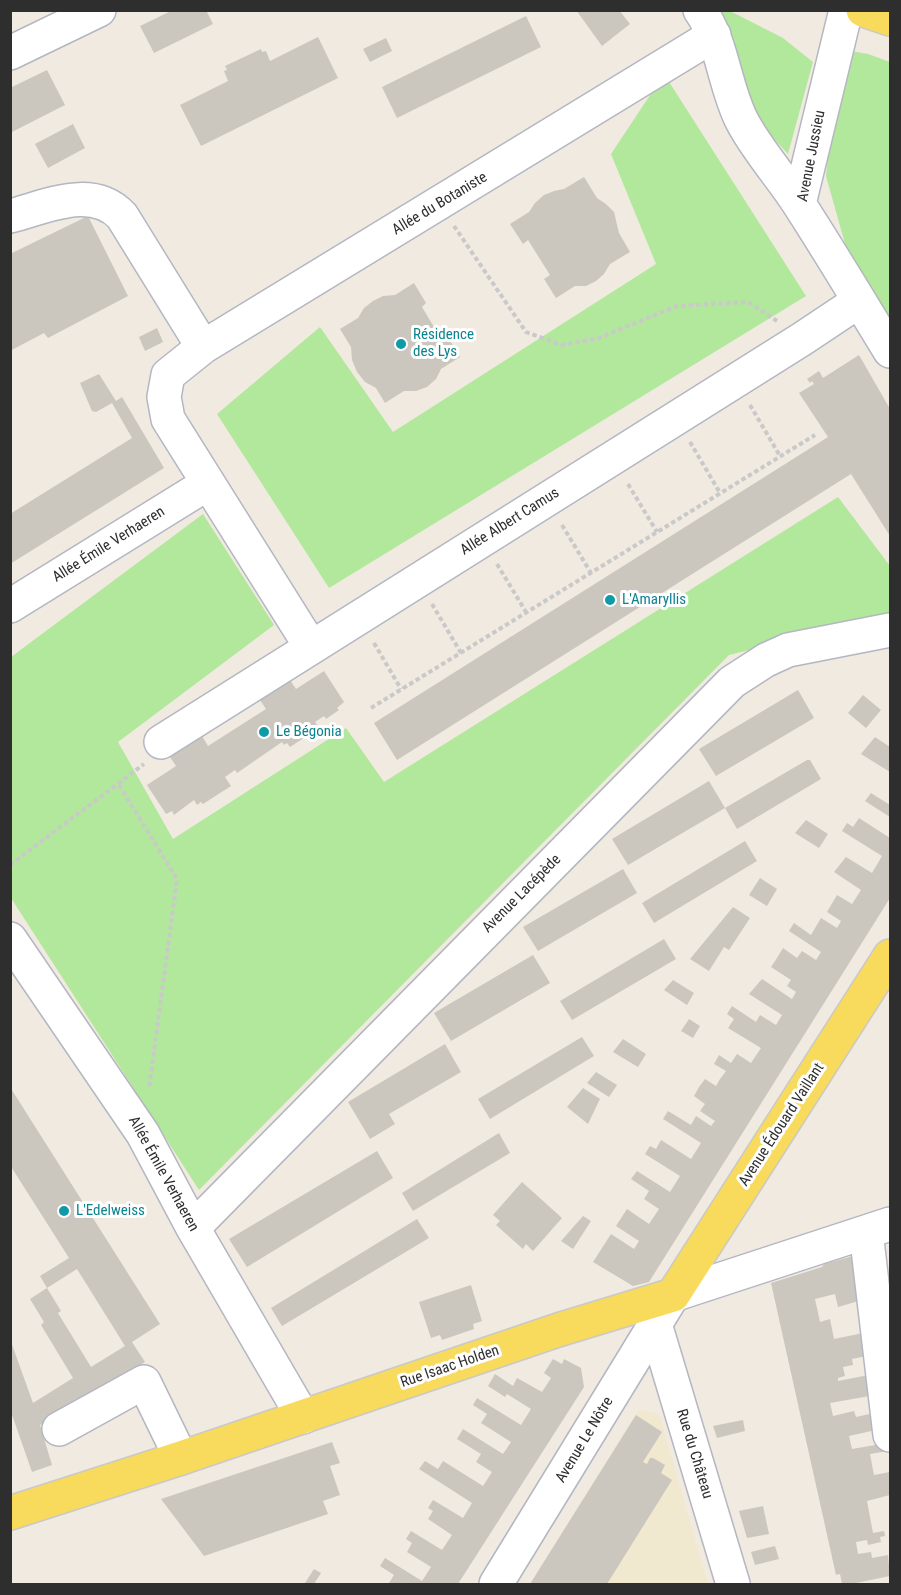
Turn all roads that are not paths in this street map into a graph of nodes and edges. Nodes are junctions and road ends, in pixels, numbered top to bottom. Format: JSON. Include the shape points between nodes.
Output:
{"nodes":[{"id":1,"x":99,"y":10,"type":"edge"},
{"id":2,"x":846,"y":10,"type":"edge"},
{"id":3,"x":863,"y":10,"type":"edge"},
{"id":4,"x":891,"y":20,"type":"edge"},
{"id":5,"x":707,"y":23,"type":"edge"},
{"id":6,"x":18,"y":50,"type":"edge"},
{"id":7,"x":799,"y":204,"type":"junction"},
{"id":8,"x":10,"y":216,"type":"edge"},
{"id":9,"x":859,"y":301,"type":"junction"},
{"id":10,"x":203,"y":347,"type":"junction"},
{"id":11,"x":891,"y":351,"type":"edge"},
{"id":12,"x":207,"y":484,"type":"junction"},
{"id":13,"x":10,"y":606,"type":"edge"},
{"id":14,"x":891,"y":630,"type":"edge"},
{"id":15,"x":311,"y":647,"type":"junction"},
{"id":16,"x":161,"y":742,"type":"road end"},
{"id":17,"x":10,"y":939,"type":"edge"},
{"id":18,"x":891,"y":956,"type":"edge"},
{"id":19,"x":193,"y":1228,"type":"junction"},
{"id":20,"x":878,"y":1228,"type":"edge"},
{"id":21,"x":673,"y":1295,"type":"junction"},
{"id":22,"x":655,"y":1324,"type":"junction"},
{"id":23,"x":303,"y":1417,"type":"junction"},
{"id":24,"x":59,"y":1429,"type":"dead end"},
{"id":25,"x":891,"y":1435,"type":"edge"},
{"id":26,"x":181,"y":1458,"type":"junction"},
{"id":27,"x":10,"y":1513,"type":"edge"},
{"id":28,"x":496,"y":1584,"type":"edge"},
{"id":29,"x":734,"y":1584,"type":"edge"}],
"edges":[{"from":1,"to":6,"type":"street"},
{"from":2,"to":7,"type":"street","name":"Avenue Jussieu"},
{"from":3,"to":4,"type":"main road"},
{"from":5,"to":7,"type":"street","via":[[743,122]]},
{"from":5,"to":10,"type":"street","name":"Allée du Botaniste","via":[[439,204]]},
{"from":7,"to":9,"type":"street","name":"Avenue Jussieu"},
{"from":8,"to":10,"type":"street","via":[[84,198],[115,209]]},
{"from":9,"to":11,"type":"street","name":"Avenue Jussieu"},
{"from":9,"to":15,"type":"street","name":"Allée Albert Camus"},
{"from":10,"to":12,"type":"street","name":"Allée du Botaniste","via":[[168,375],[164,397],[168,419]]},
{"from":12,"to":13,"type":"street","name":"Allée Émile Verhaeren"},
{"from":12,"to":15,"type":"street"},
{"from":14,"to":19,"type":"street","name":"Avenue Lacépède","via":[[788,650],[732,682]]},
{"from":15,"to":16,"type":"street","name":"Allée Albert Camus"},
{"from":17,"to":19,"type":"street","name":"Allée Émile Verhaeren","via":[[143,1134]]},
{"from":18,"to":21,"type":"main road","name":"Avenue Édouard Vaillant"},
{"from":19,"to":23,"type":"street","name":"Allée Émile Verhaeren"},
{"from":20,"to":21,"type":"street","name":"Rue Isaac Holden"},
{"from":20,"to":25,"type":"street"},
{"from":21,"to":22,"type":"street","name":"Avenue Le Nôtre"},
{"from":21,"to":23,"type":"main road","name":"Rue Isaac Holden"},
{"from":22,"to":28,"type":"street","name":"Avenue Le Nôtre"},
{"from":22,"to":29,"type":"street","name":"Rue du Château"},
{"from":23,"to":26,"type":"main road","name":"Rue Isaac Holden"},
{"from":24,"to":26,"type":"street","via":[[144,1382]]},
{"from":26,"to":27,"type":"main road","name":"Rue Isaac Holden"}]}
